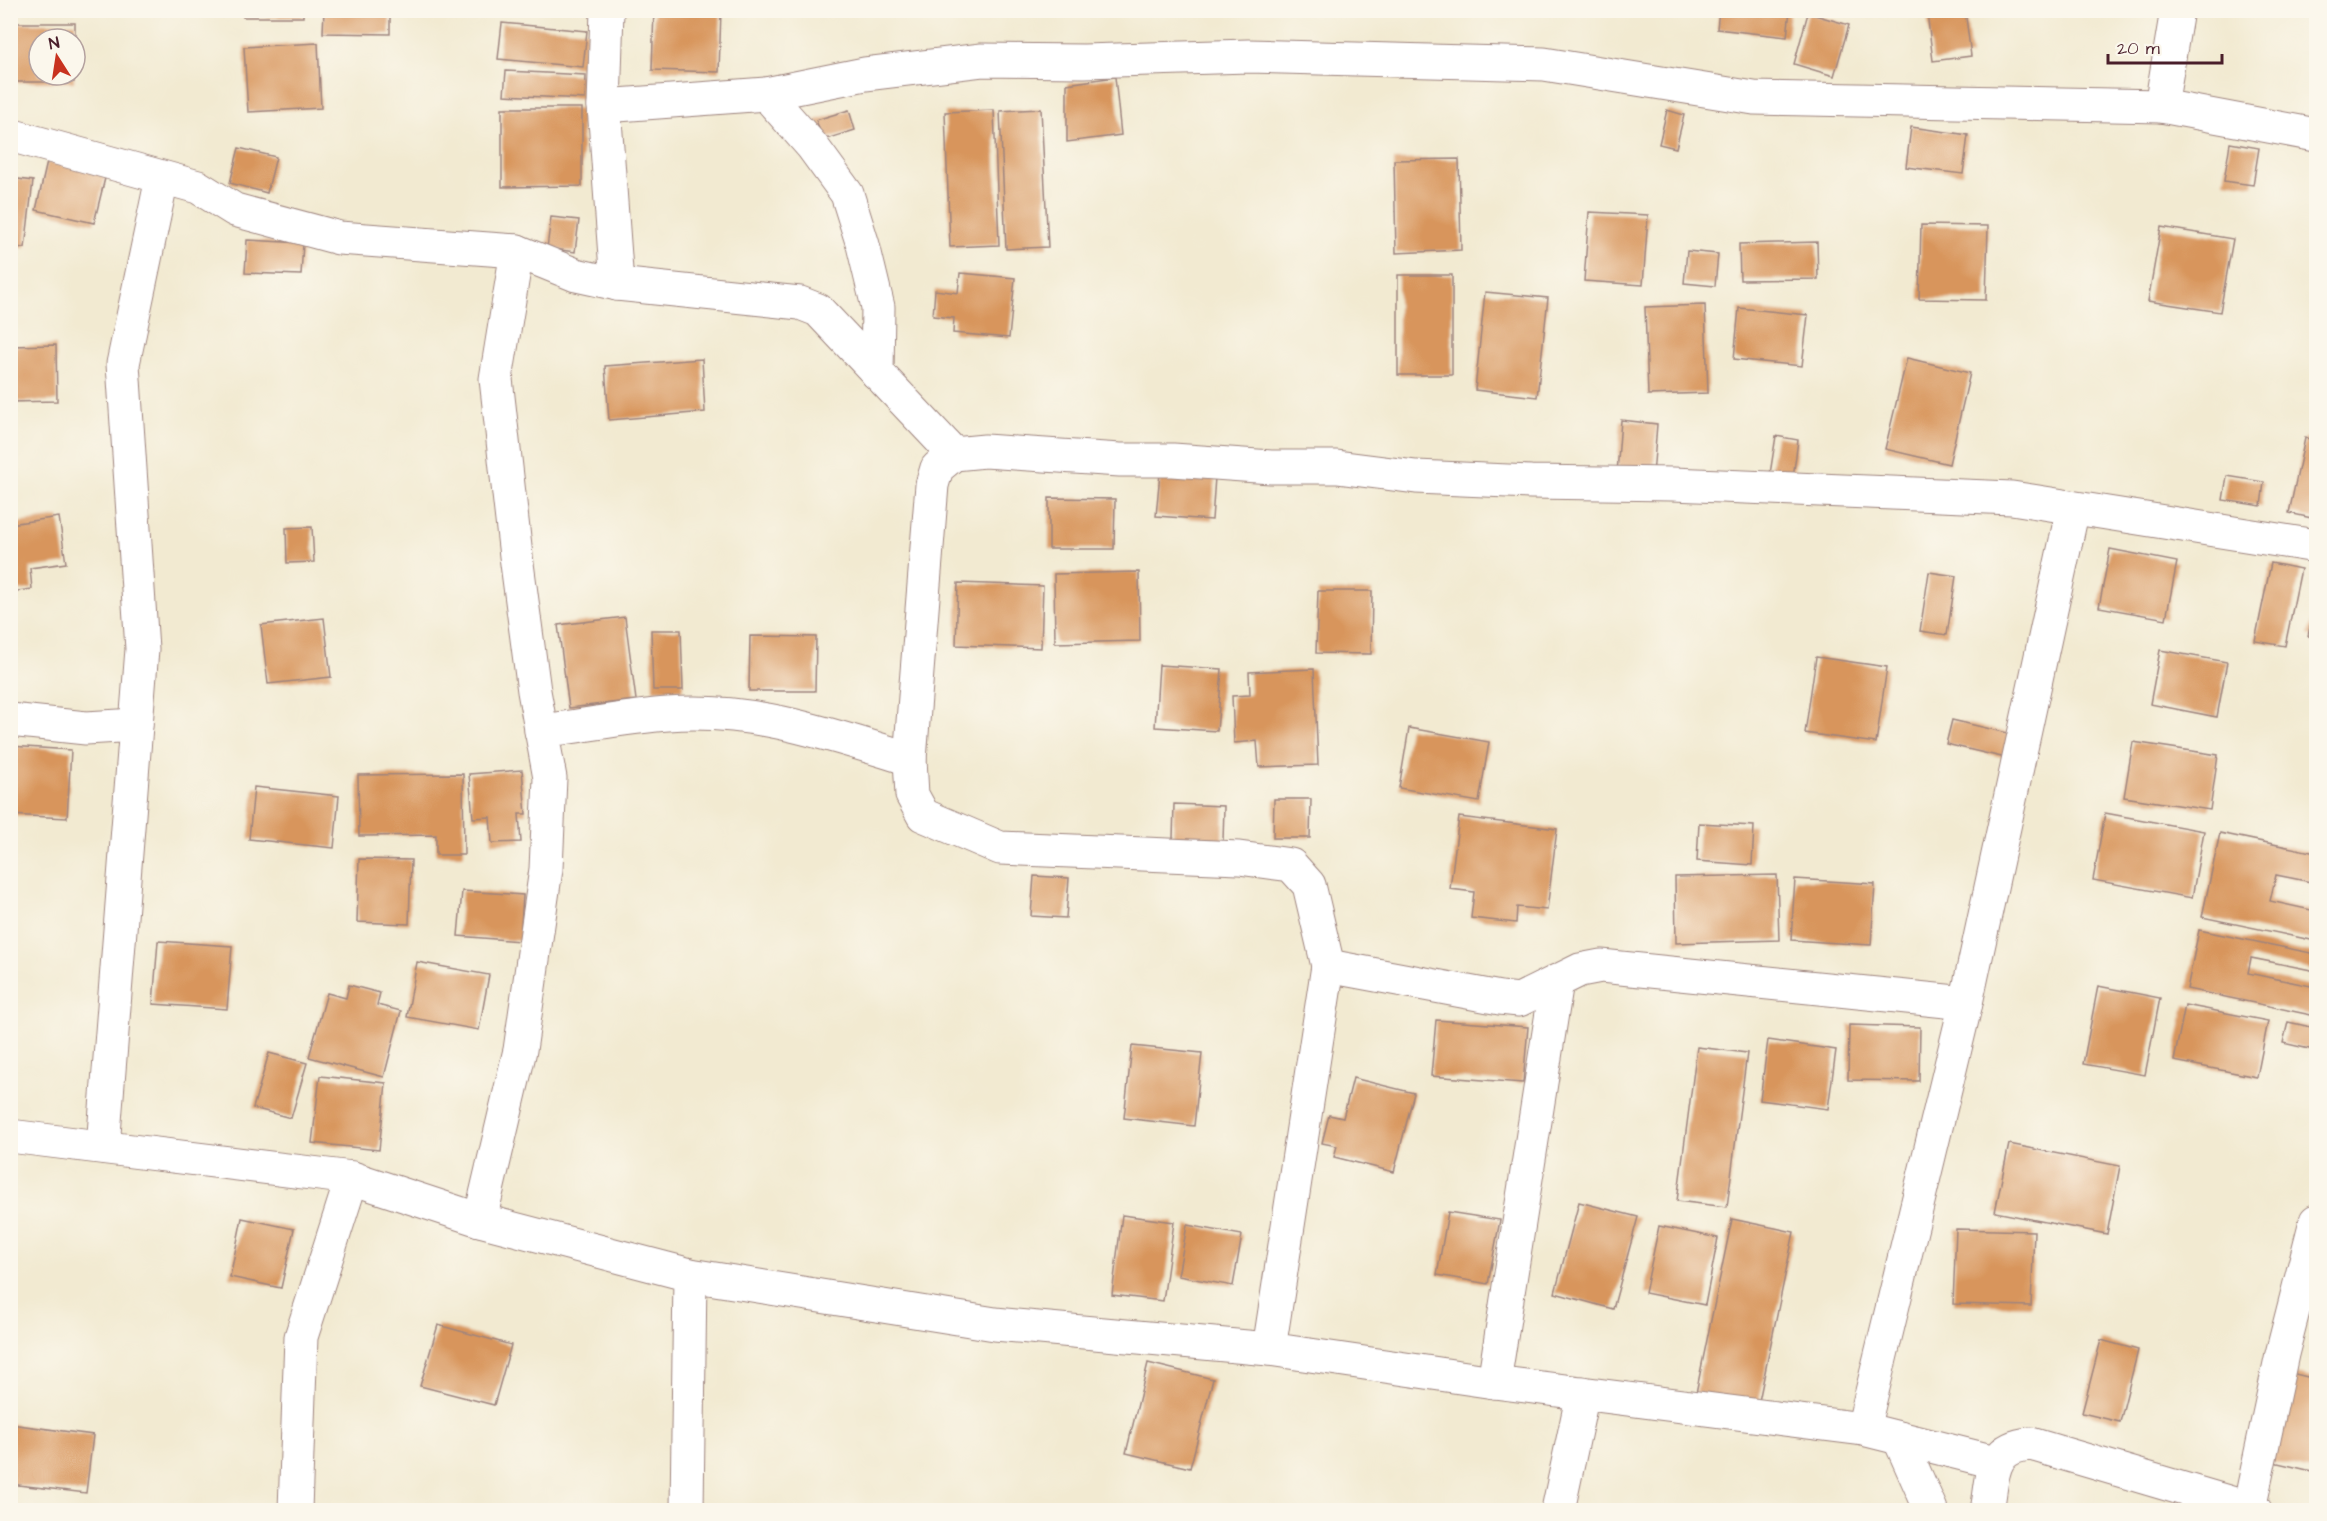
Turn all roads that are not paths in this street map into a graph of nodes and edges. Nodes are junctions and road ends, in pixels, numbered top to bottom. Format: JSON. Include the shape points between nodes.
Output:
{"nodes":[{"id":1,"x":607,"y":10,"type":"edge"},
{"id":2,"x":2177,"y":10,"type":"edge"},
{"id":3,"x":766,"y":94,"type":"junction"},
{"id":4,"x":604,"y":106,"type":"junction"},
{"id":5,"x":2161,"y":106,"type":"junction"},
{"id":6,"x":10,"y":135,"type":"edge"},
{"id":7,"x":2316,"y":135,"type":"edge"},
{"id":8,"x":162,"y":178,"type":"junction"},
{"id":9,"x":516,"y":251,"type":"junction"},
{"id":10,"x":617,"y":284,"type":"junction"},
{"id":11,"x":877,"y":373,"type":"junction"},
{"id":12,"x":954,"y":454,"type":"junction"},
{"id":13,"x":2073,"y":508,"type":"junction"},
{"id":14,"x":2316,"y":546,"type":"edge"},
{"id":15,"x":10,"y":720,"type":"edge"},
{"id":16,"x":136,"y":725,"type":"junction"},
{"id":17,"x":541,"y":731,"type":"junction"},
{"id":18,"x":910,"y":759,"type":"junction"},
{"id":19,"x":1328,"y":966,"type":"junction"},
{"id":20,"x":1557,"y":981,"type":"junction"},
{"id":21,"x":1966,"y":1003,"type":"junction"},
{"id":22,"x":10,"y":1136,"type":"edge"},
{"id":23,"x":103,"y":1147,"type":"junction"},
{"id":24,"x":352,"y":1178,"type":"junction"},
{"id":25,"x":480,"y":1220,"type":"junction"},
{"id":26,"x":2316,"y":1221,"type":"edge"},
{"id":27,"x":690,"y":1275,"type":"junction"},
{"id":28,"x":1269,"y":1349,"type":"junction"},
{"id":29,"x":1494,"y":1382,"type":"junction"},
{"id":30,"x":1583,"y":1393,"type":"junction"},
{"id":31,"x":1863,"y":1429,"type":"junction"},
{"id":32,"x":1899,"y":1438,"type":"junction"},
{"id":33,"x":1995,"y":1462,"type":"junction"},
{"id":34,"x":295,"y":1510,"type":"edge"},
{"id":35,"x":687,"y":1510,"type":"edge"},
{"id":36,"x":1558,"y":1510,"type":"edge"},
{"id":37,"x":1931,"y":1510,"type":"edge"},
{"id":38,"x":1987,"y":1510,"type":"edge"},
{"id":39,"x":2252,"y":1510,"type":"edge"}],
"edges":[{"from":1,"to":4,"type":"street"},
{"from":2,"to":5,"type":"street"},
{"from":3,"to":4,"type":"street"},
{"from":3,"to":5,"type":"street","via":[[865,74],[982,60],[1248,56],[1544,64],[1754,98]]},
{"from":3,"to":11,"type":"street","via":[[847,194],[878,307]]},
{"from":4,"to":10,"type":"street"},
{"from":5,"to":7,"type":"street"},
{"from":6,"to":8,"type":"street"},
{"from":8,"to":9,"type":"street","via":[[198,187],[234,210],[339,238]]},
{"from":8,"to":16,"type":"street","via":[[123,364],[142,649]]},
{"from":9,"to":10,"type":"street","via":[[576,275]]},
{"from":9,"to":17,"type":"street","via":[[496,379]]},
{"from":10,"to":11,"type":"street","via":[[800,303],[818,310]]},
{"from":11,"to":12,"type":"street"},
{"from":12,"to":13,"type":"street","via":[[985,451],[1336,467],[1531,482],[2012,498]]},
{"from":12,"to":18,"type":"street","via":[[937,468],[932,485]]},
{"from":13,"to":14,"type":"street"},
{"from":13,"to":21,"type":"street"},
{"from":15,"to":16,"type":"street","via":[[86,728]]},
{"from":16,"to":23,"type":"street"},
{"from":17,"to":18,"type":"street","via":[[670,714],[729,715],[801,726]]},
{"from":17,"to":25,"type":"street","via":[[550,778],[546,869],[520,1050]]},
{"from":18,"to":19,"type":"street","via":[[912,795],[922,815],[1000,848],[1239,858],[1291,865],[1309,885]]},
{"from":19,"to":20,"type":"street","via":[[1519,1000]]},
{"from":19,"to":28,"type":"street"},
{"from":20,"to":21,"type":"street","via":[[1601,966]]},
{"from":20,"to":29,"type":"street"},
{"from":21,"to":31,"type":"street"},
{"from":22,"to":23,"type":"street"},
{"from":23,"to":24,"type":"street"},
{"from":24,"to":25,"type":"street"},
{"from":24,"to":34,"type":"street","via":[[301,1337]]},
{"from":25,"to":27,"type":"street"},
{"from":26,"to":39,"type":"street","via":[[2282,1354]]},
{"from":27,"to":28,"type":"street","via":[[995,1324]]},
{"from":27,"to":35,"type":"street"},
{"from":28,"to":29,"type":"street"},
{"from":29,"to":30,"type":"street"},
{"from":30,"to":31,"type":"street"},
{"from":30,"to":36,"type":"street"},
{"from":31,"to":32,"type":"street"},
{"from":32,"to":33,"type":"street"},
{"from":32,"to":37,"type":"street"},
{"from":33,"to":38,"type":"street"},
{"from":33,"to":39,"type":"street","via":[[2005,1451],[2031,1444]]}]}
